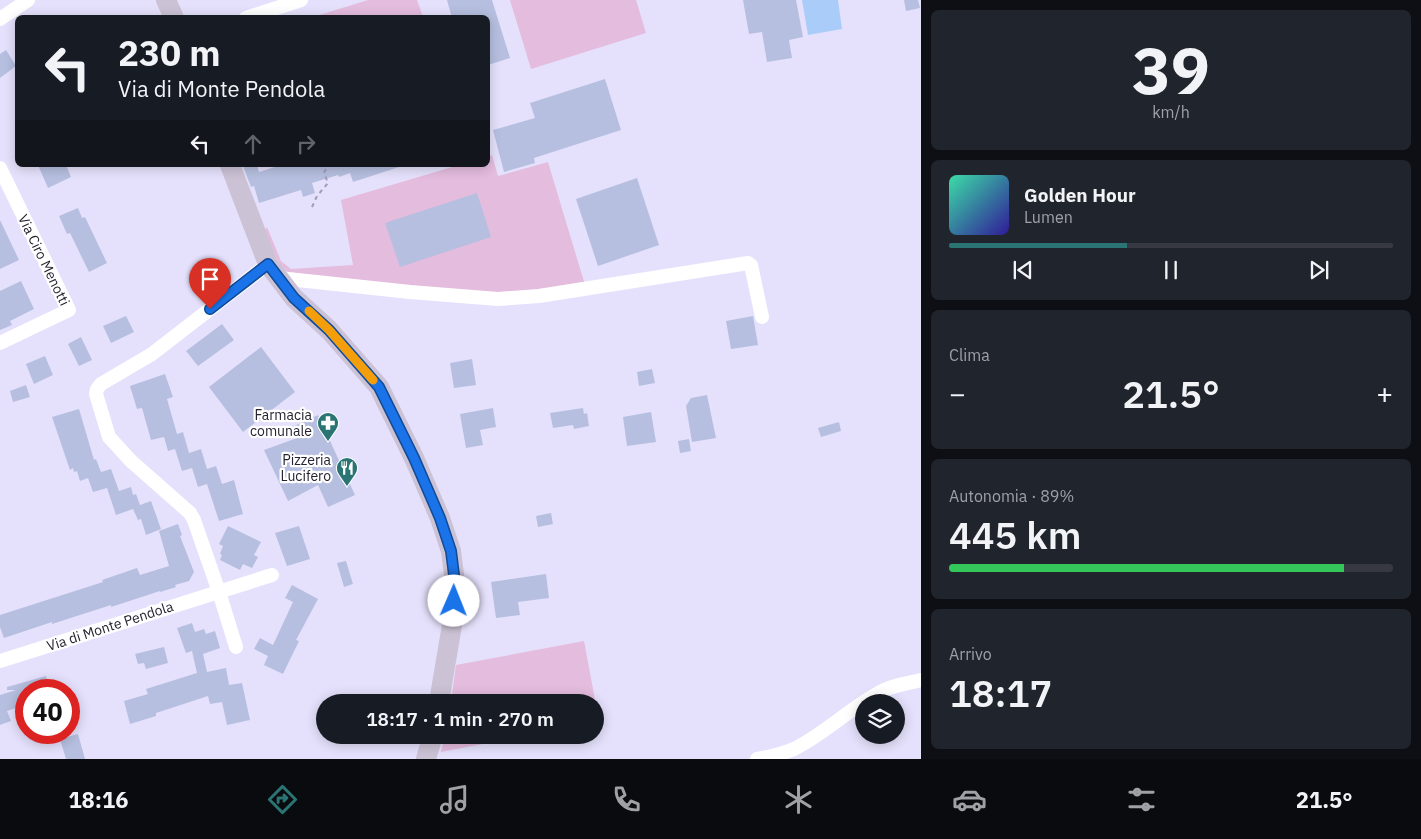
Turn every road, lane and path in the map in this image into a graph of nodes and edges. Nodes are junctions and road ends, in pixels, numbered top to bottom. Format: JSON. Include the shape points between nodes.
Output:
{"nodes":[{"id":1,"x":28,"y":0,"type":"edge"},
{"id":2,"x":166,"y":0,"type":"edge"},
{"id":3,"x":301,"y":0,"type":"edge"},
{"id":4,"x":173,"y":15,"type":"edge"},
{"id":5,"x":255,"y":15,"type":"edge"},
{"id":6,"x":0,"y":19,"type":"edge"},
{"id":7,"x":231,"y":167,"type":"edge"},
{"id":8,"x":327,"y":167,"type":"edge"},
{"id":9,"x":0,"y":168,"type":"edge"},
{"id":10,"x":312,"y":207,"type":"dead end"},
{"id":11,"x":273,"y":271,"type":"junction"},
{"id":12,"x":762,"y":317,"type":"dead end"},
{"id":13,"x":0,"y":342,"type":"edge"},
{"id":14,"x":272,"y":575,"type":"dead end"},
{"id":15,"x":219,"y":592,"type":"junction"},
{"id":16,"x":236,"y":647,"type":"dead end"},
{"id":17,"x":0,"y":661,"type":"edge"},
{"id":18,"x":921,"y":680,"type":"edge"},
{"id":19,"x":440,"y":694,"type":"edge"},
{"id":20,"x":430,"y":744,"type":"edge"},
{"id":21,"x":426,"y":759,"type":"edge"},
{"id":22,"x":757,"y":759,"type":"edge"}],
"edges":[{"from":1,"to":6,"type":"street"},
{"from":2,"to":4,"type":"street"},
{"from":3,"to":5,"type":"street"},
{"from":7,"to":11,"type":"street"},
{"from":8,"to":10,"type":"path","via":[[324,172],[328,183]]},
{"from":9,"to":13,"type":"street","name":"Via Ciro Menotti","via":[[69,310]]},
{"from":11,"to":12,"type":"street","via":[[410,292],[498,299],[539,296],[748,264],[751,265]]},
{"from":11,"to":15,"type":"street","via":[[152,354],[101,384],[96,394],[109,437],[190,513]]},
{"from":11,"to":19,"type":"street","via":[[294,298],[329,330],[379,387],[440,518],[451,551],[455,583],[453,619]]},
{"from":14,"to":15,"type":"street","name":"Via di Monte Pendola"},
{"from":15,"to":16,"type":"street"},
{"from":15,"to":17,"type":"street","name":"Via di Monte Pendola"},
{"from":18,"to":22,"type":"street","via":[[886,689],[792,750]]},
{"from":20,"to":21,"type":"street"}]}
